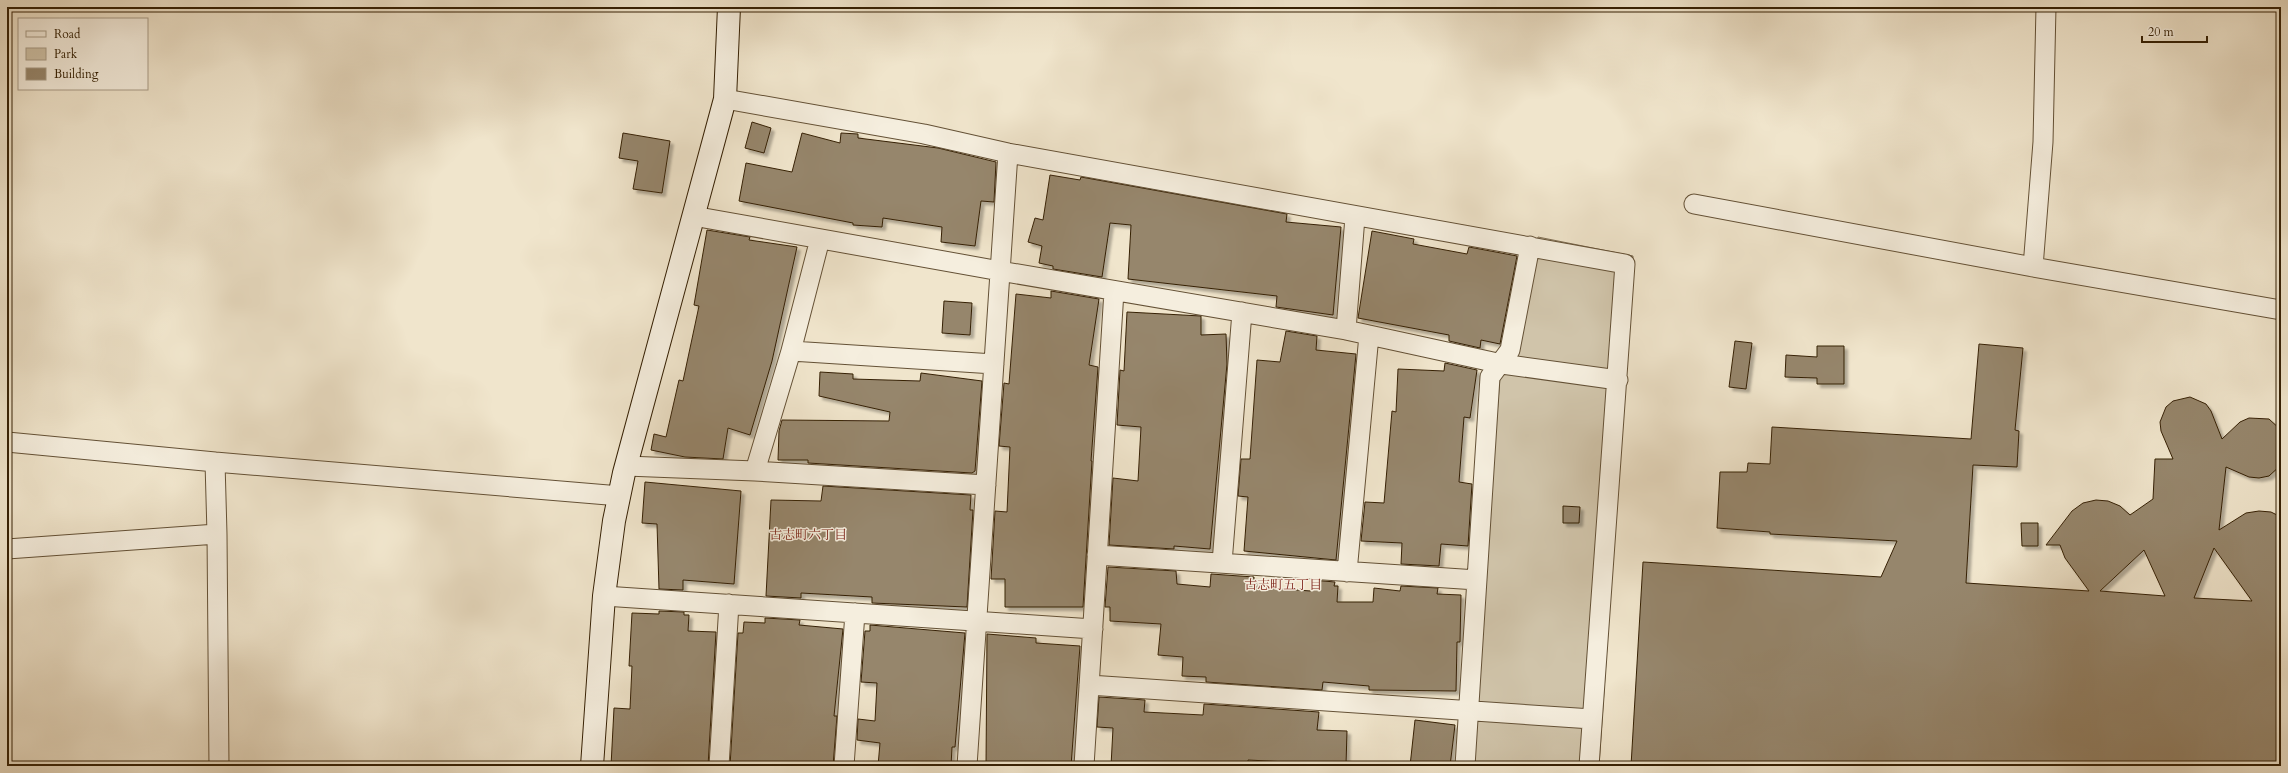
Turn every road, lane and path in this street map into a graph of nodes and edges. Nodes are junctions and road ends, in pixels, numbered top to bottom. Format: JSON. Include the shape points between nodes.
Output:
{"nodes":[{"id":1,"x":730,"y":7,"type":"edge"},
{"id":2,"x":2046,"y":7,"type":"edge"},
{"id":3,"x":725,"y":99,"type":"junction"},
{"id":4,"x":1008,"y":153,"type":"junction"},
{"id":5,"x":1694,"y":204,"type":"dead end"},
{"id":6,"x":694,"y":216,"type":"junction"},
{"id":7,"x":1355,"y":217,"type":"junction"},
{"id":8,"x":820,"y":239,"type":"junction"},
{"id":9,"x":1530,"y":246,"type":"junction"},
{"id":10,"x":2033,"y":268,"type":"junction"},
{"id":11,"x":1000,"y":272,"type":"junction"},
{"id":12,"x":1114,"y":291,"type":"junction"},
{"id":13,"x":2281,"y":310,"type":"edge"},
{"id":14,"x":1242,"y":312,"type":"junction"},
{"id":15,"x":1346,"y":330,"type":"junction"},
{"id":16,"x":1369,"y":335,"type":"junction"},
{"id":17,"x":791,"y":351,"type":"junction"},
{"id":18,"x":994,"y":364,"type":"junction"},
{"id":19,"x":1502,"y":364,"type":"junction"},
{"id":20,"x":1618,"y":380,"type":"junction"},
{"id":21,"x":7,"y":442,"type":"edge"},
{"id":22,"x":215,"y":462,"type":"junction"},
{"id":23,"x":626,"y":466,"type":"junction"},
{"id":24,"x":755,"y":471,"type":"junction"},
{"id":25,"x":986,"y":485,"type":"junction"},
{"id":26,"x":620,"y":496,"type":"junction"},
{"id":27,"x":217,"y":534,"type":"junction"},
{"id":28,"x":7,"y":549,"type":"edge"},
{"id":29,"x":1097,"y":555,"type":"junction"},
{"id":30,"x":1222,"y":563,"type":"junction"},
{"id":31,"x":1347,"y":572,"type":"junction"},
{"id":32,"x":1477,"y":580,"type":"junction"},
{"id":33,"x":604,"y":596,"type":"junction"},
{"id":34,"x":730,"y":604,"type":"junction"},
{"id":35,"x":855,"y":613,"type":"junction"},
{"id":36,"x":977,"y":621,"type":"junction"},
{"id":37,"x":1092,"y":629,"type":"junction"},
{"id":38,"x":1089,"y":685,"type":"junction"},
{"id":39,"x":1469,"y":710,"type":"junction"},
{"id":40,"x":1592,"y":719,"type":"junction"},
{"id":41,"x":219,"y":766,"type":"edge"},
{"id":42,"x":592,"y":766,"type":"edge"},
{"id":43,"x":719,"y":766,"type":"edge"},
{"id":44,"x":844,"y":766,"type":"edge"},
{"id":45,"x":967,"y":766,"type":"edge"},
{"id":46,"x":1084,"y":766,"type":"edge"},
{"id":47,"x":1465,"y":766,"type":"edge"},
{"id":48,"x":1589,"y":766,"type":"edge"}],
"edges":[{"from":1,"to":3,"type":"street"},
{"from":2,"to":10,"type":"street","via":[[2043,142]]},
{"from":3,"to":4,"type":"street","via":[[924,134]]},
{"from":3,"to":6,"type":"street"},
{"from":4,"to":7,"type":"street"},
{"from":4,"to":11,"type":"street"},
{"from":5,"to":10,"type":"street"},
{"from":6,"to":8,"type":"street"},
{"from":6,"to":23,"type":"street"},
{"from":7,"to":9,"type":"street"},
{"from":7,"to":15,"type":"street"},
{"from":8,"to":11,"type":"street"},
{"from":8,"to":17,"type":"street"},
{"from":9,"to":19,"type":"street","via":[[1510,350]]},
{"from":9,"to":20,"type":"street","via":[[1625,264]]},
{"from":10,"to":13,"type":"street"},
{"from":11,"to":12,"type":"street"},
{"from":11,"to":18,"type":"street"},
{"from":12,"to":14,"type":"street"},
{"from":12,"to":29,"type":"street"},
{"from":14,"to":15,"type":"street"},
{"from":14,"to":30,"type":"street"},
{"from":15,"to":16,"type":"street"},
{"from":16,"to":19,"type":"street"},
{"from":16,"to":31,"type":"street"},
{"from":17,"to":18,"type":"street"},
{"from":17,"to":24,"type":"street"},
{"from":18,"to":25,"type":"street"},
{"from":19,"to":20,"type":"street"},
{"from":19,"to":32,"type":"street","via":[[1490,377]]},
{"from":20,"to":40,"type":"street"},
{"from":21,"to":22,"type":"street"},
{"from":22,"to":26,"type":"street"},
{"from":22,"to":27,"type":"street"},
{"from":23,"to":24,"type":"street"},
{"from":23,"to":26,"type":"street"},
{"from":24,"to":25,"type":"street"},
{"from":25,"to":36,"type":"street"},
{"from":26,"to":33,"type":"street"},
{"from":27,"to":28,"type":"street"},
{"from":27,"to":41,"type":"street"},
{"from":29,"to":30,"type":"street"},
{"from":29,"to":37,"type":"street"},
{"from":30,"to":31,"type":"street"},
{"from":31,"to":32,"type":"street"},
{"from":32,"to":39,"type":"street"},
{"from":33,"to":34,"type":"street"},
{"from":33,"to":42,"type":"street"},
{"from":34,"to":35,"type":"street"},
{"from":34,"to":43,"type":"street"},
{"from":35,"to":36,"type":"street"},
{"from":35,"to":44,"type":"street"},
{"from":36,"to":37,"type":"street"},
{"from":36,"to":45,"type":"street"},
{"from":37,"to":38,"type":"street"},
{"from":38,"to":39,"type":"street"},
{"from":38,"to":46,"type":"street"},
{"from":39,"to":40,"type":"street"},
{"from":39,"to":47,"type":"street"},
{"from":40,"to":48,"type":"street"}]}
